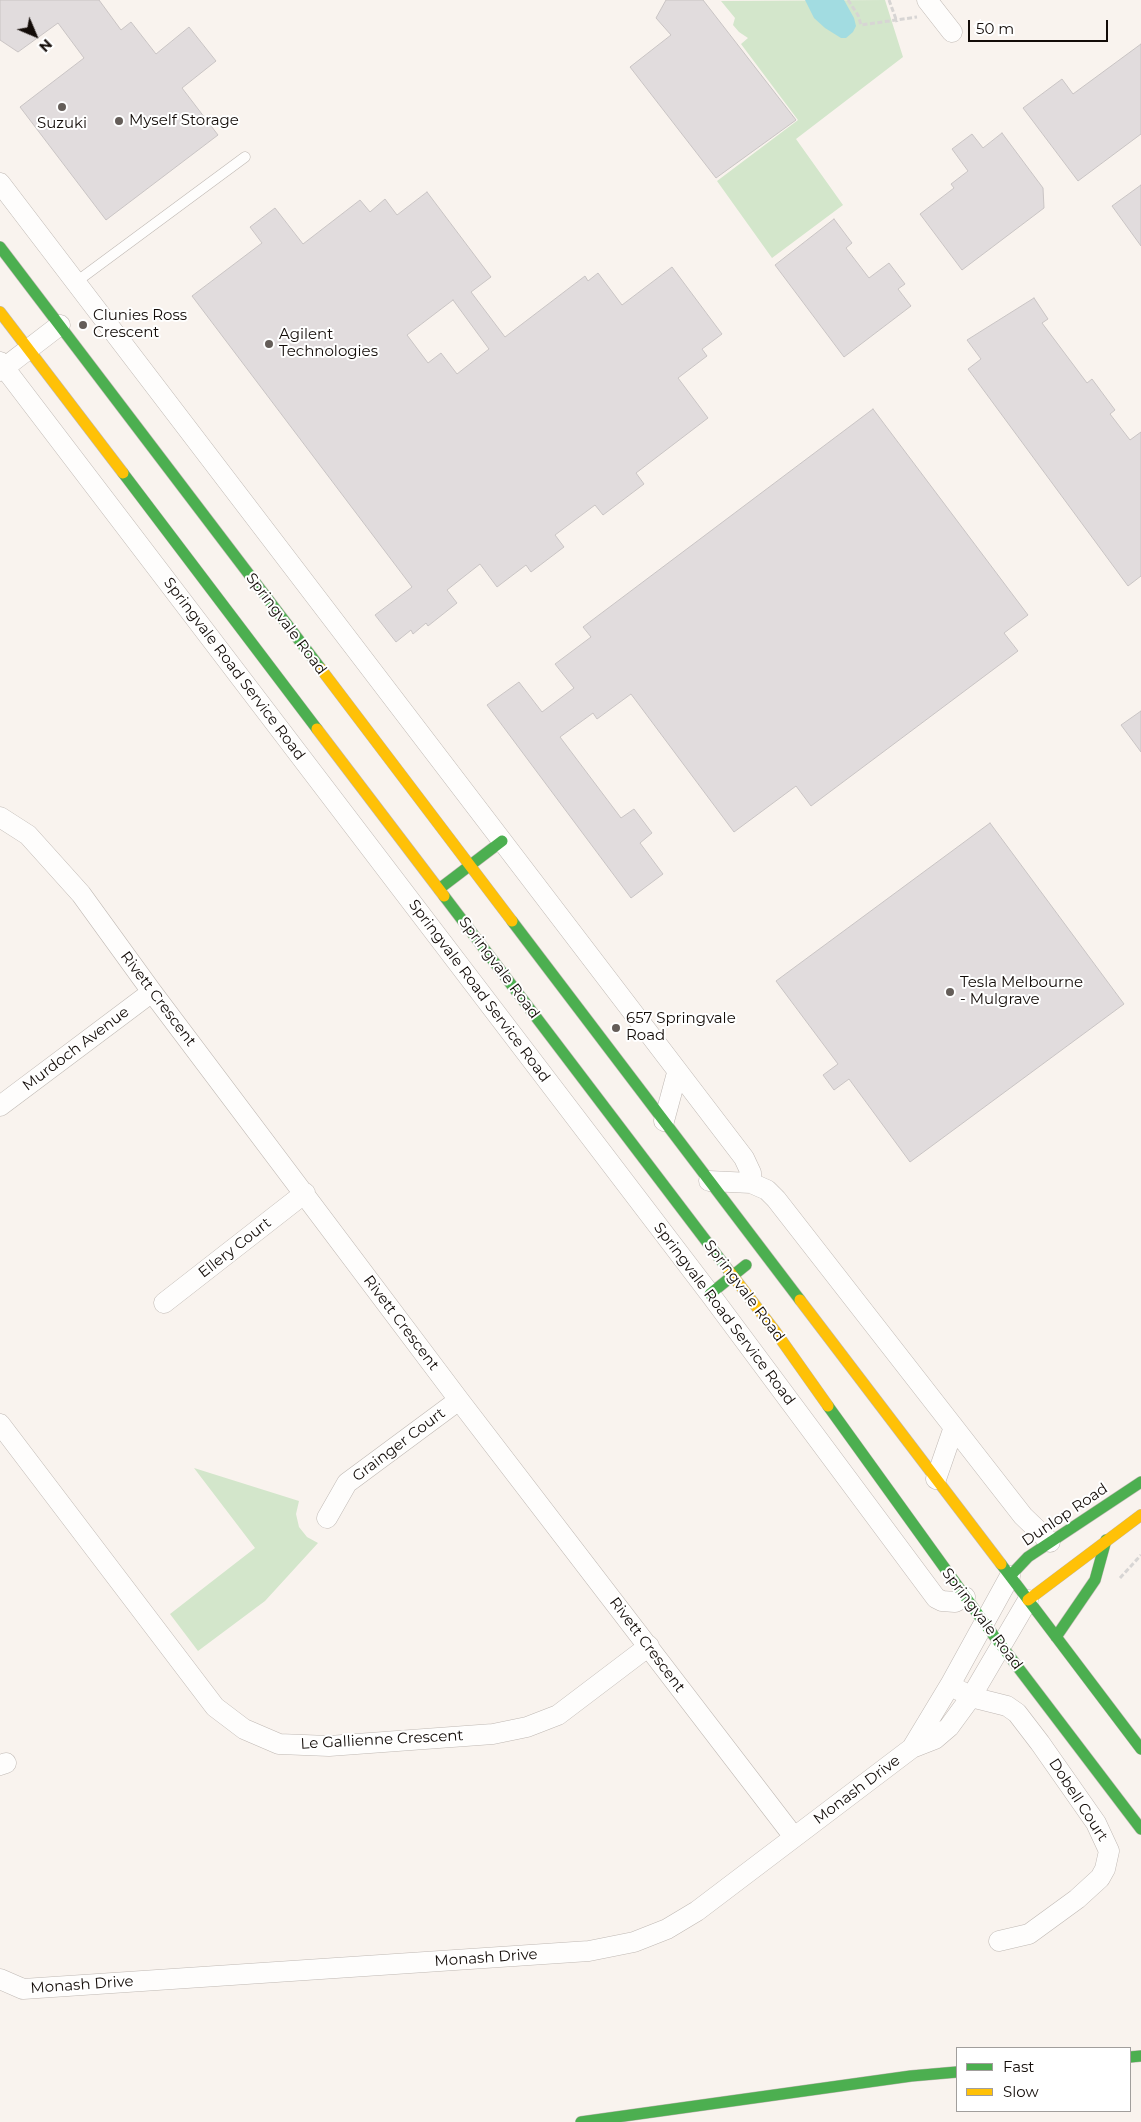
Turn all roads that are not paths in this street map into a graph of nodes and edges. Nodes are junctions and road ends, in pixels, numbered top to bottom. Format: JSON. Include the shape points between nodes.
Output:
{"nodes":[{"id":1,"x":932,"y":7,"type":"edge"},
{"id":2,"x":952,"y":32,"type":"dead end"},
{"id":3,"x":245,"y":157,"type":"dead end"},
{"id":4,"x":0,"y":183,"type":"edge"},
{"id":5,"x":0,"y":247,"type":"edge"},
{"id":6,"x":76,"y":282,"type":"junction"},
{"id":7,"x":0,"y":312,"type":"edge"},
{"id":8,"x":60,"y":325,"type":"junction"},
{"id":9,"x":28,"y":349,"type":"junction"},
{"id":10,"x":1,"y":367,"type":"edge"},
{"id":11,"x":340,"y":758,"type":"junction"},
{"id":12,"x":316,"y":776,"type":"junction"},
{"id":13,"x":0,"y":817,"type":"edge"},
{"id":14,"x":502,"y":841,"type":"junction"},
{"id":15,"x":470,"y":866,"type":"junction"},
{"id":16,"x":439,"y":889,"type":"junction"},
{"id":17,"x":152,"y":992,"type":"junction"},
{"id":18,"x":677,"y":1073,"type":"junction"},
{"id":19,"x":0,"y":1106,"type":"edge"},
{"id":20,"x":664,"y":1121,"type":"junction"},
{"id":21,"x":709,"y":1181,"type":"junction"},
{"id":22,"x":751,"y":1183,"type":"junction"},
{"id":23,"x":305,"y":1193,"type":"junction"},
{"id":24,"x":762,"y":1252,"type":"junction"},
{"id":25,"x":732,"y":1276,"type":"junction"},
{"id":26,"x":710,"y":1294,"type":"junction"},
{"id":27,"x":164,"y":1303,"type":"dead end"},
{"id":28,"x":459,"y":1400,"type":"junction"},
{"id":29,"x":0,"y":1424,"type":"edge"},
{"id":30,"x":954,"y":1427,"type":"junction"},
{"id":31,"x":936,"y":1479,"type":"junction"},
{"id":32,"x":1141,"y":1482,"type":"edge"},
{"id":33,"x":1141,"y":1515,"type":"edge"},
{"id":34,"x":328,"y":1518,"type":"dead end"},
{"id":35,"x":1106,"y":1540,"type":"junction"},
{"id":36,"x":1050,"y":1542,"type":"junction"},
{"id":37,"x":1010,"y":1576,"type":"junction"},
{"id":38,"x":965,"y":1597,"type":"junction"},
{"id":39,"x":1028,"y":1600,"type":"junction"},
{"id":40,"x":985,"y":1624,"type":"junction"},
{"id":41,"x":1056,"y":1637,"type":"junction"},
{"id":42,"x":1000,"y":1644,"type":"junction"},
{"id":43,"x":649,"y":1646,"type":"junction"},
{"id":44,"x":950,"y":1685,"type":"junction"},
{"id":45,"x":971,"y":1697,"type":"junction"},
{"id":46,"x":912,"y":1748,"type":"junction"},
{"id":47,"x":1141,"y":1749,"type":"edge"},
{"id":48,"x":1141,"y":1829,"type":"edge"},
{"id":49,"x":794,"y":1838,"type":"junction"},
{"id":50,"x":999,"y":1941,"type":"dead end"},
{"id":51,"x":0,"y":1979,"type":"edge"},
{"id":52,"x":956,"y":2072,"type":"edge"},
{"id":53,"x":581,"y":2122,"type":"edge"}],
"edges":[{"from":1,"to":2,"type":"street"},
{"from":3,"to":6,"type":"lane"},
{"from":4,"to":6,"type":"street"},
{"from":5,"to":8,"type":"main road","name":"Springvale Road"},
{"from":6,"to":14,"type":"street"},
{"from":7,"to":9,"type":"main road","name":"Springvale Road"},
{"from":8,"to":9,"type":"street"},
{"from":8,"to":15,"type":"main road","name":"Springvale Road"},
{"from":9,"to":10,"type":"street"},
{"from":9,"to":11,"type":"main road","name":"Springvale Road"},
{"from":10,"to":12,"type":"street","name":"Springvale Road Service Road"},
{"from":11,"to":12,"type":"street"},
{"from":11,"to":16,"type":"main road","name":"Springvale Road"},
{"from":12,"to":26,"type":"street","name":"Springvale Road Service Road"},
{"from":13,"to":17,"type":"street","name":"Rivett Crescent","via":[[28,836],[82,894]]},
{"from":14,"to":15,"type":"main road"},
{"from":14,"to":18,"type":"street"},
{"from":15,"to":16,"type":"main road"},
{"from":15,"to":20,"type":"main road","name":"Springvale Road"},
{"from":16,"to":25,"type":"main road","name":"Springvale Road"},
{"from":17,"to":19,"type":"street","name":"Murdoch Avenue"},
{"from":17,"to":23,"type":"street","name":"Rivett Crescent"},
{"from":18,"to":20,"type":"street"},
{"from":18,"to":22,"type":"street","via":[[744,1158],[751,1173]]},
{"from":20,"to":21,"type":"main road","name":"Springvale Road"},
{"from":21,"to":22,"type":"street"},
{"from":21,"to":24,"type":"main road","name":"Springvale Road"},
{"from":22,"to":30,"type":"street","via":[[767,1190],[776,1199]]},
{"from":23,"to":27,"type":"street","name":"Ellery Court"},
{"from":23,"to":28,"type":"street","name":"Rivett Crescent"},
{"from":24,"to":25,"type":"main road"},
{"from":24,"to":31,"type":"main road","name":"Springvale Road"},
{"from":25,"to":26,"type":"main road"},
{"from":25,"to":38,"type":"main road","name":"Springvale Road"},
{"from":26,"to":38,"type":"street","name":"Springvale Road Service Road","via":[[936,1598],[942,1602],[955,1602]]},
{"from":28,"to":34,"type":"street","name":"Grainger Court","via":[[347,1484]]},
{"from":28,"to":43,"type":"street","name":"Rivett Crescent"},
{"from":29,"to":43,"type":"street","name":"Le Gallienne Crescent","via":[[215,1707],[244,1729],[279,1744],[329,1746],[493,1734],[527,1727],[558,1716]]},
{"from":30,"to":31,"type":"street"},
{"from":30,"to":36,"type":"street","via":[[1023,1516]]},
{"from":31,"to":37,"type":"main road","name":"Springvale Road"},
{"from":32,"to":36,"type":"main road","name":"Dunlop Road"},
{"from":33,"to":35,"type":"main road"},
{"from":35,"to":39,"type":"main road"},
{"from":35,"to":41,"type":"main road","via":[[1095,1580]]},
{"from":36,"to":37,"type":"main road","name":"Dunlop Road","via":[[1022,1562]]},
{"from":37,"to":39,"type":"main road","name":"Springvale Road"},
{"from":37,"to":40,"type":"street","name":"Monash Drive"},
{"from":38,"to":40,"type":"main road","name":"Springvale Road"},
{"from":39,"to":41,"type":"main road","name":"Springvale Road"},
{"from":39,"to":42,"type":"street","name":"Monash Drive"},
{"from":40,"to":42,"type":"main road","name":"Springvale Road"},
{"from":40,"to":44,"type":"street","name":"Monash Drive"},
{"from":41,"to":47,"type":"main road","name":"Springvale Road"},
{"from":42,"to":45,"type":"street","name":"Monash Drive"},
{"from":42,"to":48,"type":"main road","name":"Springvale Road"},
{"from":43,"to":49,"type":"street","name":"Rivett Crescent"},
{"from":44,"to":45,"type":"street","name":"Dobell Court"},
{"from":44,"to":46,"type":"street","name":"Monash Drive"},
{"from":45,"to":46,"type":"street","name":"Monash Drive","via":[[949,1727],[935,1739]]},
{"from":45,"to":50,"type":"street","name":"Dobell Court","via":[[998,1703],[1017,1713],[1096,1823],[1109,1851],[1100,1878],[1077,1899],[1029,1934]]},
{"from":46,"to":49,"type":"street","name":"Monash Drive"},
{"from":49,"to":51,"type":"street","name":"Monash Drive","via":[[697,1911],[667,1928],[610,1948],[23,1989]]},
{"from":52,"to":53,"type":"main road"}]}
